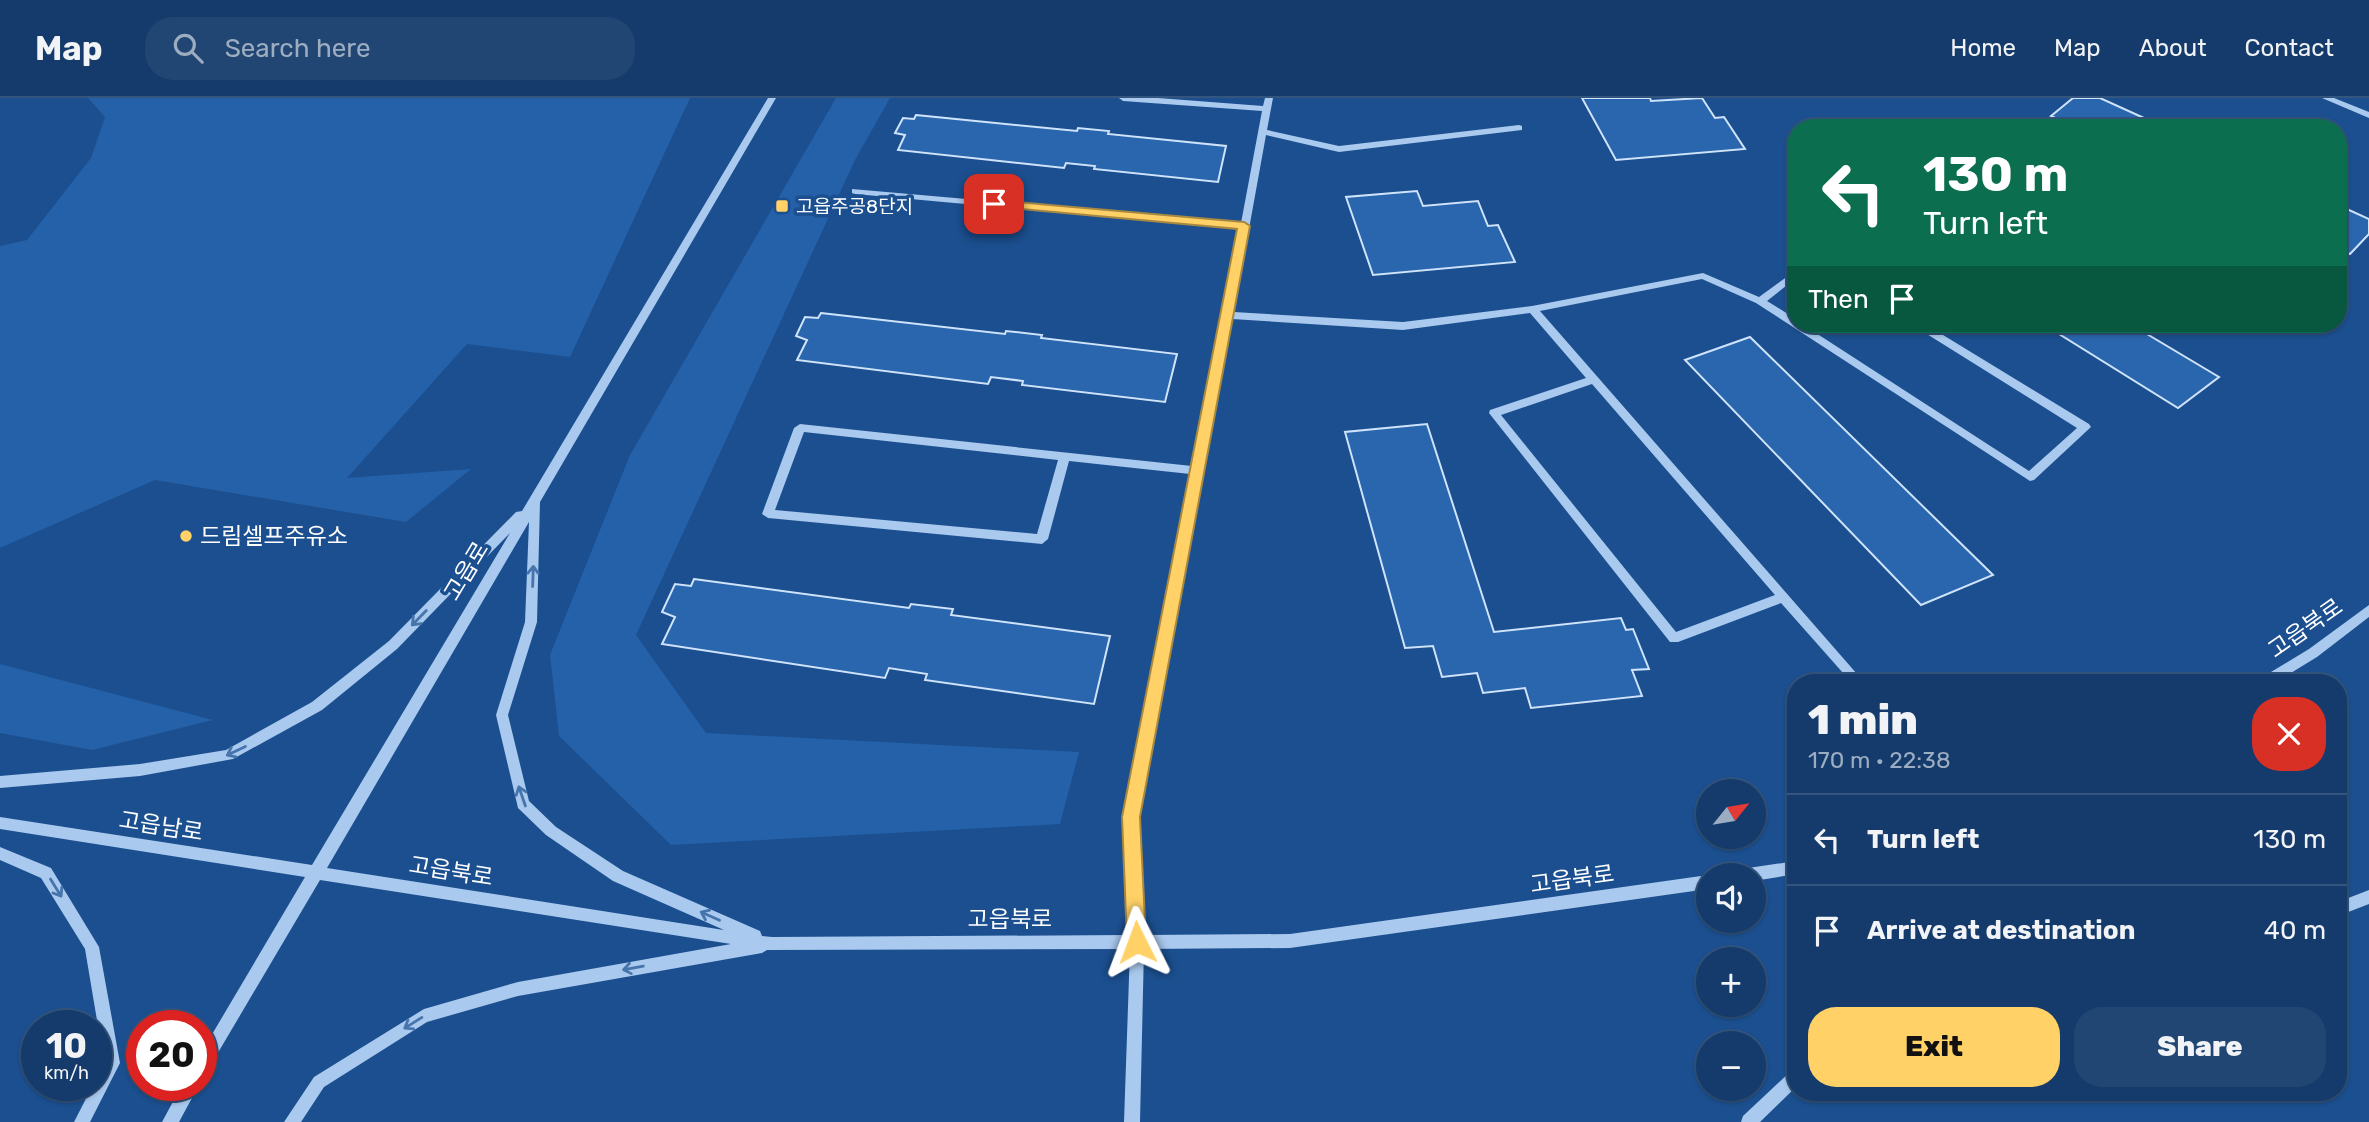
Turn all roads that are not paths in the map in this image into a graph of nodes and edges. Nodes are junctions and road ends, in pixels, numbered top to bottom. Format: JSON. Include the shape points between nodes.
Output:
{"nodes":[{"id":1,"x":772,"y":98,"type":"edge"},
{"id":2,"x":1123,"y":98,"type":"edge"},
{"id":3,"x":2326,"y":98,"type":"edge"},
{"id":4,"x":1191,"y":101,"type":"edge"},
{"id":5,"x":1268,"y":104,"type":"edge"},
{"id":6,"x":2369,"y":115,"type":"edge"},
{"id":7,"x":1519,"y":128,"type":"dead end"},
{"id":8,"x":1264,"y":132,"type":"junction"},
{"id":9,"x":855,"y":191,"type":"dead end"},
{"id":10,"x":1244,"y":226,"type":"junction"},
{"id":11,"x":1787,"y":280,"type":"edge"},
{"id":12,"x":1760,"y":301,"type":"junction"},
{"id":13,"x":1532,"y":309,"type":"junction"},
{"id":14,"x":1228,"y":315,"type":"junction"},
{"id":15,"x":1787,"y":319,"type":"edge"},
{"id":16,"x":1809,"y":333,"type":"edge"},
{"id":17,"x":1933,"y":333,"type":"edge"},
{"id":18,"x":1593,"y":380,"type":"junction"},
{"id":19,"x":1064,"y":458,"type":"junction"},
{"id":20,"x":1197,"y":471,"type":"junction"},
{"id":21,"x":535,"y":499,"type":"junction"},
{"id":22,"x":1783,"y":597,"type":"junction"},
{"id":23,"x":2369,"y":610,"type":"edge"},
{"id":24,"x":1851,"y":674,"type":"edge"},
{"id":25,"x":2279,"y":674,"type":"edge"},
{"id":26,"x":0,"y":782,"type":"edge"},
{"id":27,"x":0,"y":823,"type":"edge"},
{"id":28,"x":0,"y":853,"type":"edge"},
{"id":29,"x":1787,"y":868,"type":"edge"},
{"id":30,"x":1766,"y":872,"type":"edge"},
{"id":31,"x":314,"y":873,"type":"junction"},
{"id":32,"x":1696,"y":883,"type":"edge"},
{"id":33,"x":2369,"y":897,"type":"edge"},
{"id":34,"x":2347,"y":906,"type":"edge"},
{"id":35,"x":1137,"y":942,"type":"junction"},
{"id":36,"x":772,"y":944,"type":"junction"},
{"id":37,"x":217,"y":1040,"type":"edge"},
{"id":38,"x":1787,"y":1085,"type":"edge"},
{"id":39,"x":182,"y":1101,"type":"edge"},
{"id":40,"x":82,"y":1122,"type":"edge"},
{"id":41,"x":170,"y":1122,"type":"edge"},
{"id":42,"x":292,"y":1122,"type":"edge"},
{"id":43,"x":1132,"y":1122,"type":"edge"},
{"id":44,"x":1749,"y":1122,"type":"edge"}],
"edges":[{"from":1,"to":21,"type":"street","name":"고읍로"},
{"from":2,"to":4,"type":"street"},
{"from":3,"to":6,"type":"street"},
{"from":4,"to":5,"type":"street"},
{"from":5,"to":8,"type":"street"},
{"from":7,"to":8,"type":"street","via":[[1339,149]]},
{"from":8,"to":10,"type":"street"},
{"from":9,"to":10,"type":"street"},
{"from":10,"to":14,"type":"street"},
{"from":11,"to":12,"type":"street"},
{"from":12,"to":13,"type":"street","via":[[1703,276]]},
{"from":12,"to":15,"type":"street"},
{"from":13,"to":14,"type":"street","via":[[1404,326]]},
{"from":13,"to":18,"type":"street"},
{"from":14,"to":20,"type":"street"},
{"from":16,"to":17,"type":"street","via":[[2030,477],[2085,427]]},
{"from":18,"to":22,"type":"street"},
{"from":18,"to":22,"type":"street","via":[[1494,413],[1674,638]]},
{"from":19,"to":19,"type":"street","via":[[800,428],[768,514],[1042,539]]},
{"from":19,"to":20,"type":"street"},
{"from":20,"to":35,"type":"street","via":[[1131,817]]},
{"from":21,"to":26,"type":"street","one_way":true,"via":[[393,645],[317,706],[228,755],[140,770]]},
{"from":21,"to":31,"type":"street","name":"고읍로"},
{"from":36,"to":21,"type":"street","one_way":true,"via":[[618,876],[551,831],[523,804],[502,715],[531,622]]},
{"from":22,"to":24,"type":"street"},
{"from":23,"to":25,"type":"street","name":"고읍북로"},
{"from":27,"to":31,"type":"street","name":"고읍남로"},
{"from":28,"to":40,"type":"street","one_way":true,"via":[[46,873],[92,947],[112,1063]]},
{"from":29,"to":30,"type":"street"},
{"from":31,"to":36,"type":"street","name":"고읍북로"},
{"from":31,"to":37,"type":"street","name":"고읍로"},
{"from":32,"to":35,"type":"street","name":"고읍북로","via":[[1290,941]]},
{"from":33,"to":34,"type":"street"},
{"from":35,"to":36,"type":"street","name":"고읍북로"},
{"from":35,"to":43,"type":"street"},
{"from":36,"to":42,"type":"street","one_way":true,"via":[[518,989],[425,1016],[319,1082]]},
{"from":38,"to":44,"type":"street"},
{"from":39,"to":41,"type":"street"}]}
